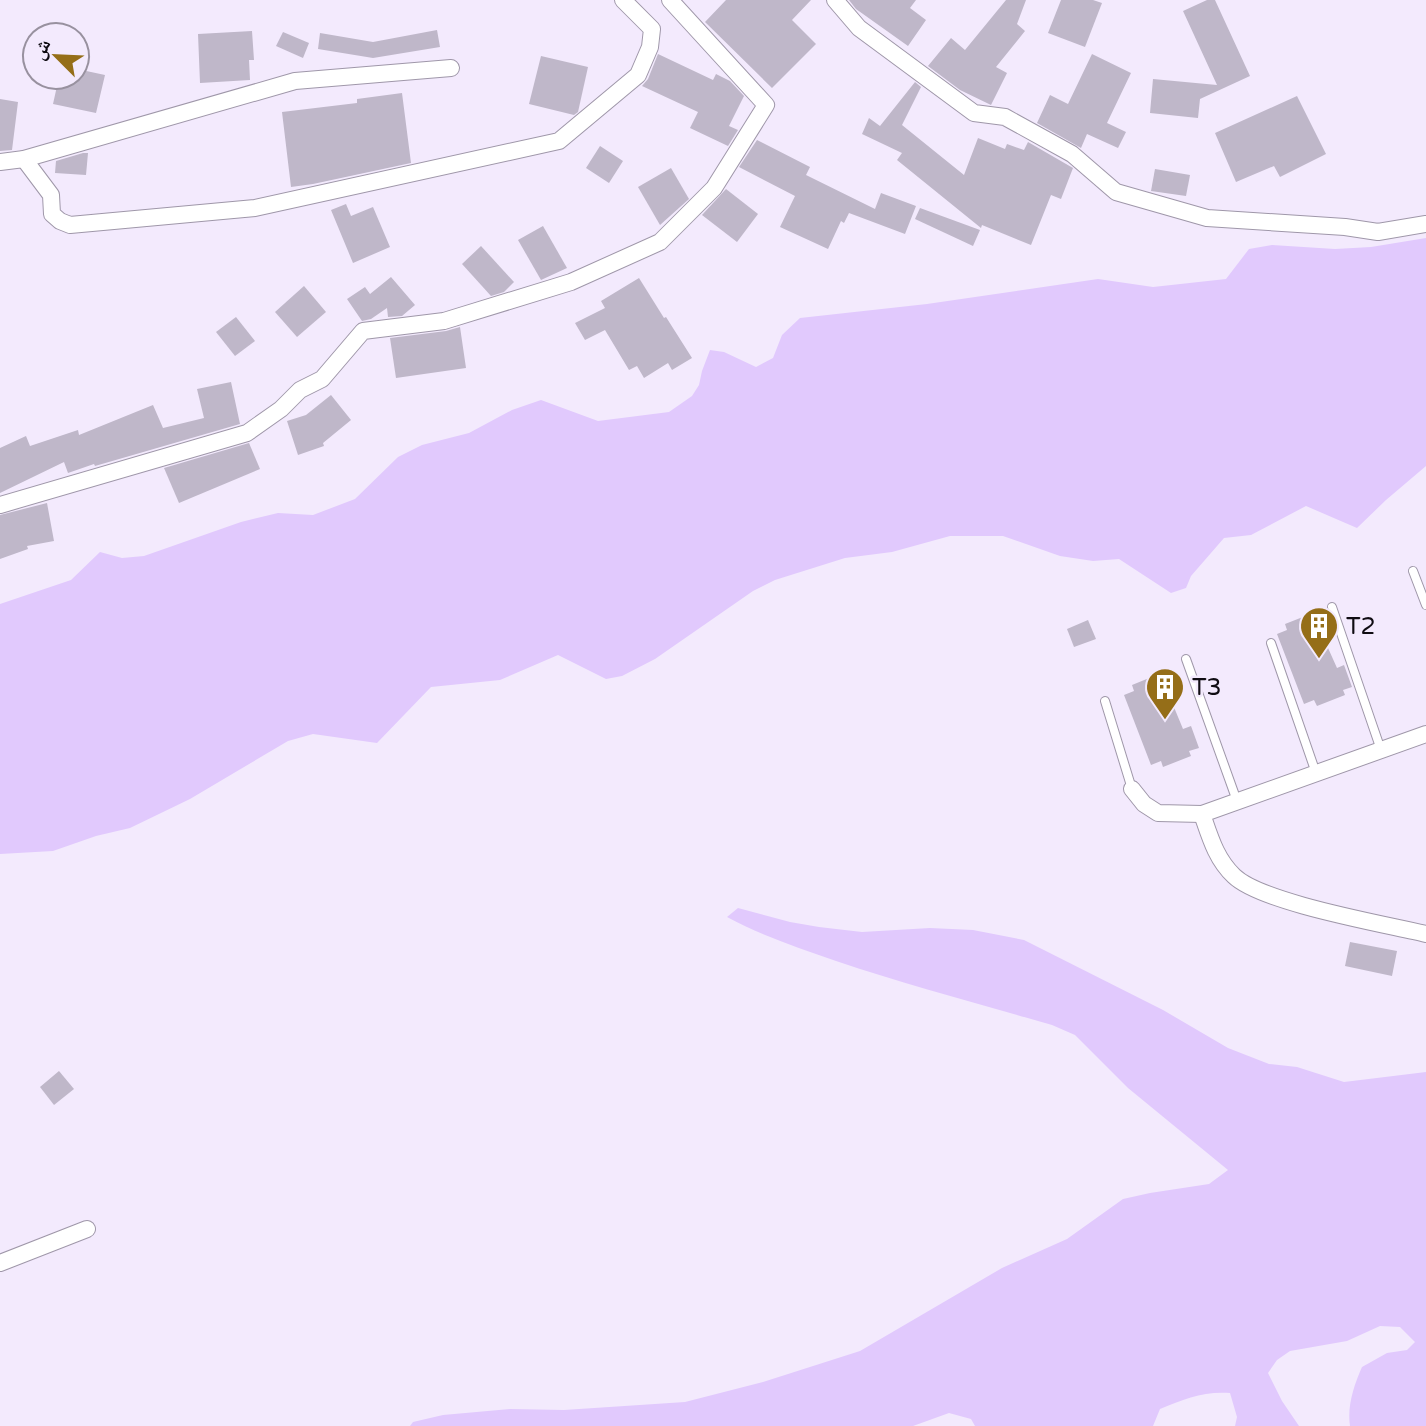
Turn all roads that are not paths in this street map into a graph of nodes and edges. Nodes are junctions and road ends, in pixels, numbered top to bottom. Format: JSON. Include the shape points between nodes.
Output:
{"nodes":[{"id":1,"x":622,"y":0,"type":"edge"},
{"id":2,"x":670,"y":0,"type":"edge"},
{"id":3,"x":835,"y":0,"type":"edge"},
{"id":4,"x":451,"y":68,"type":"dead end"},
{"id":5,"x":24,"y":159,"type":"junction"},
{"id":6,"x":0,"y":162,"type":"edge"},
{"id":7,"x":1426,"y":224,"type":"edge"},
{"id":8,"x":0,"y":505,"type":"edge"},
{"id":9,"x":1413,"y":570,"type":"dead end"},
{"id":10,"x":1426,"y":605,"type":"edge"},
{"id":11,"x":1332,"y":607,"type":"dead end"},
{"id":12,"x":1271,"y":643,"type":"dead end"},
{"id":13,"x":1186,"y":659,"type":"dead end"},
{"id":14,"x":1105,"y":701,"type":"dead end"},
{"id":15,"x":1426,"y":734,"type":"edge"},
{"id":16,"x":1381,"y":750,"type":"junction"},
{"id":17,"x":1316,"y":773,"type":"junction"},
{"id":18,"x":1132,"y":789,"type":"joint"},
{"id":19,"x":1237,"y":801,"type":"junction"},
{"id":20,"x":1202,"y":814,"type":"junction"},
{"id":21,"x":1426,"y":934,"type":"edge"},
{"id":22,"x":87,"y":1229,"type":"dead end"},
{"id":23,"x":0,"y":1264,"type":"edge"}],
"edges":[{"from":1,"to":5,"type":"street","via":[[652,29],[638,75],[559,141],[255,208],[70,225],[52,214],[51,195]]},
{"from":2,"to":8,"type":"street","via":[[766,105],[714,188],[660,242],[571,282],[444,321],[363,331],[322,379],[300,390],[247,433]]},
{"from":3,"to":7,"type":"street","via":[[859,28],[974,113],[1005,117],[1072,154],[1116,192],[1207,218],[1378,232]]},
{"from":4,"to":5,"type":"street","via":[[295,81]]},
{"from":5,"to":6,"type":"street"},
{"from":9,"to":10,"type":"lane"},
{"from":11,"to":16,"type":"lane"},
{"from":12,"to":17,"type":"lane"},
{"from":13,"to":19,"type":"lane"},
{"from":14,"to":18,"type":"lane"},
{"from":15,"to":16,"type":"street"},
{"from":16,"to":17,"type":"street"},
{"from":17,"to":19,"type":"street"},
{"from":18,"to":20,"type":"street","via":[[1143,804],[1158,813]]},
{"from":19,"to":20,"type":"street"},
{"from":20,"to":21,"type":"street","via":[[1218,858],[1236,878],[1255,889]]},
{"from":22,"to":23,"type":"street"}]}
